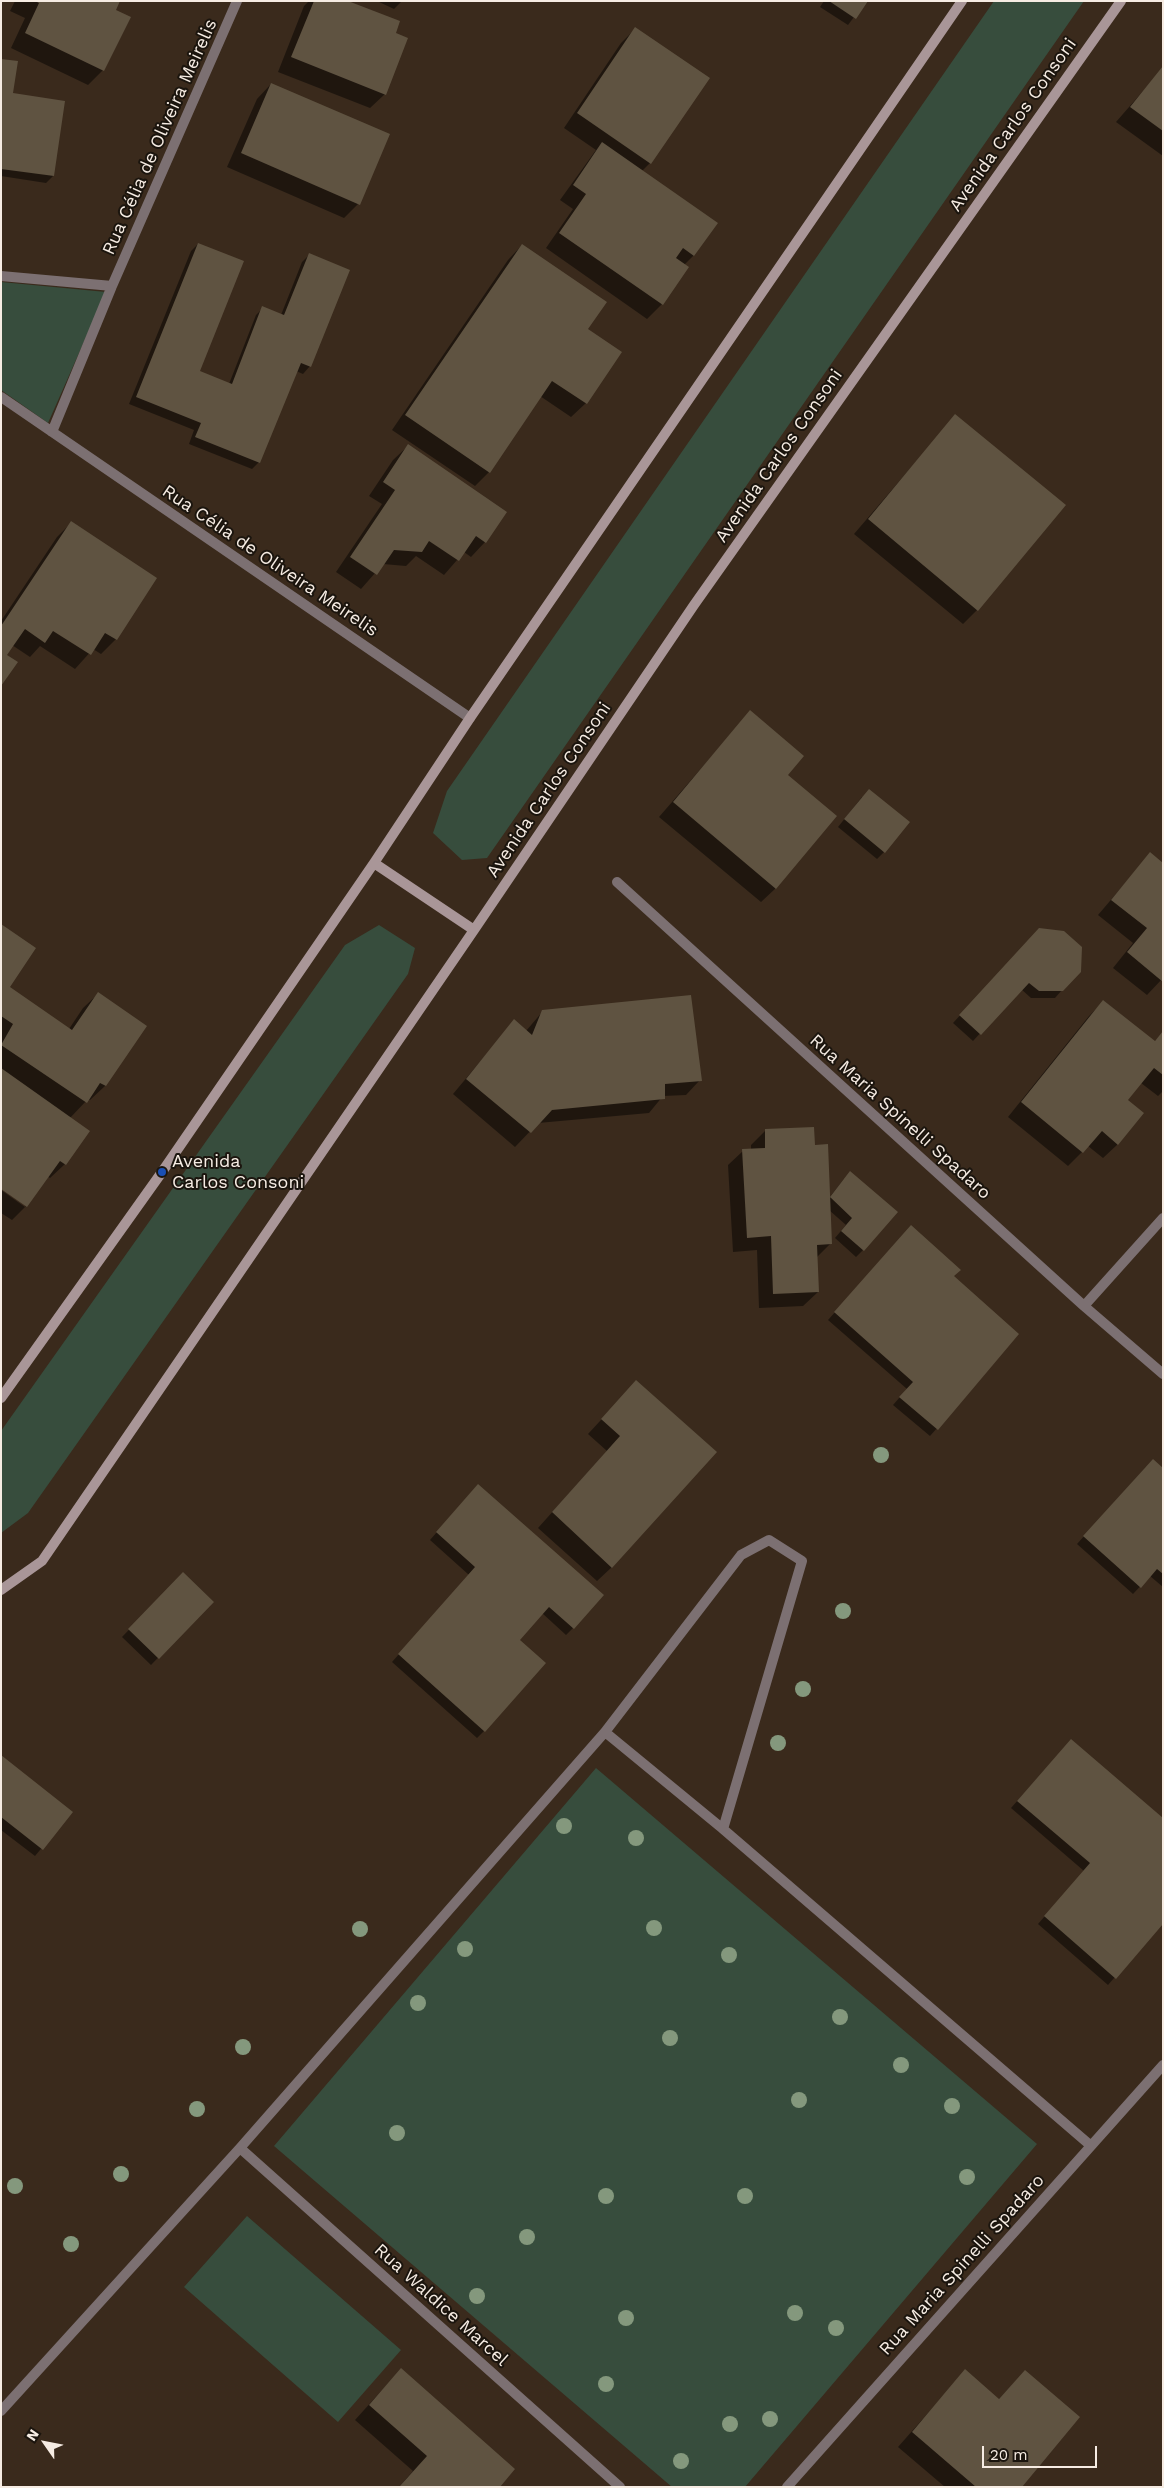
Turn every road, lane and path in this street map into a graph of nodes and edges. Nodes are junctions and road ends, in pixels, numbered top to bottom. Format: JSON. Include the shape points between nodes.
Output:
{"nodes":[{"id":1,"x":237,"y":1,"type":"edge"},
{"id":2,"x":962,"y":1,"type":"edge"},
{"id":3,"x":1120,"y":1,"type":"edge"},
{"id":4,"x":1,"y":276,"type":"edge"},
{"id":5,"x":112,"y":286,"type":"junction"},
{"id":6,"x":1,"y":397,"type":"edge"},
{"id":7,"x":52,"y":432,"type":"junction"},
{"id":8,"x":470,"y":718,"type":"junction"},
{"id":9,"x":374,"y":863,"type":"junction"},
{"id":10,"x":617,"y":882,"type":"dead end"},
{"id":11,"x":474,"y":930,"type":"junction"},
{"id":12,"x":1163,"y":1218,"type":"edge"},
{"id":13,"x":1084,"y":1306,"type":"junction"},
{"id":14,"x":1163,"y":1374,"type":"edge"},
{"id":15,"x":1,"y":1398,"type":"edge"},
{"id":16,"x":1,"y":1590,"type":"edge"},
{"id":17,"x":605,"y":1732,"type":"junction"},
{"id":18,"x":723,"y":1829,"type":"junction"},
{"id":19,"x":1163,"y":2065,"type":"edge"},
{"id":20,"x":1090,"y":2145,"type":"junction"},
{"id":21,"x":240,"y":2148,"type":"junction"},
{"id":22,"x":1,"y":2412,"type":"edge"},
{"id":23,"x":620,"y":2487,"type":"edge"},
{"id":24,"x":787,"y":2487,"type":"edge"}],
"edges":[{"from":1,"to":5,"type":"street","name":"Rua Célia de Oliveira Meirelis"},
{"from":2,"to":8,"type":"main road"},
{"from":3,"to":11,"type":"main road","name":"Avenida Carlos Consoni","via":[[694,605]]},
{"from":4,"to":5,"type":"street"},
{"from":5,"to":7,"type":"street","name":"Rua Célia de Oliveira Meirelis"},
{"from":6,"to":7,"type":"street","name":"Rua Célia de Oliveira Meirelis"},
{"from":7,"to":8,"type":"street","name":"Rua Célia de Oliveira Meirelis"},
{"from":8,"to":9,"type":"main road"},
{"from":9,"to":11,"type":"main road"},
{"from":9,"to":15,"type":"main road","via":[[162,1172]]},
{"from":10,"to":13,"type":"street","name":"Rua Maria Spinelli Spadaro"},
{"from":11,"to":16,"type":"main road","name":"Avenida Carlos Consoni","via":[[42,1561]]},
{"from":12,"to":13,"type":"street"},
{"from":13,"to":14,"type":"street","name":"Rua Maria Spinelli Spadaro"},
{"from":17,"to":18,"type":"street"},
{"from":17,"to":18,"type":"street","via":[[740,1555],[769,1540],[802,1561]]},
{"from":17,"to":21,"type":"street"},
{"from":18,"to":20,"type":"street"},
{"from":19,"to":20,"type":"street","name":"Rua Maria Spinelli Spadaro"},
{"from":20,"to":24,"type":"street","name":"Rua Maria Spinelli Spadaro"},
{"from":21,"to":22,"type":"street"},
{"from":21,"to":23,"type":"street","name":"Rua Waldice Marcel"}]}
